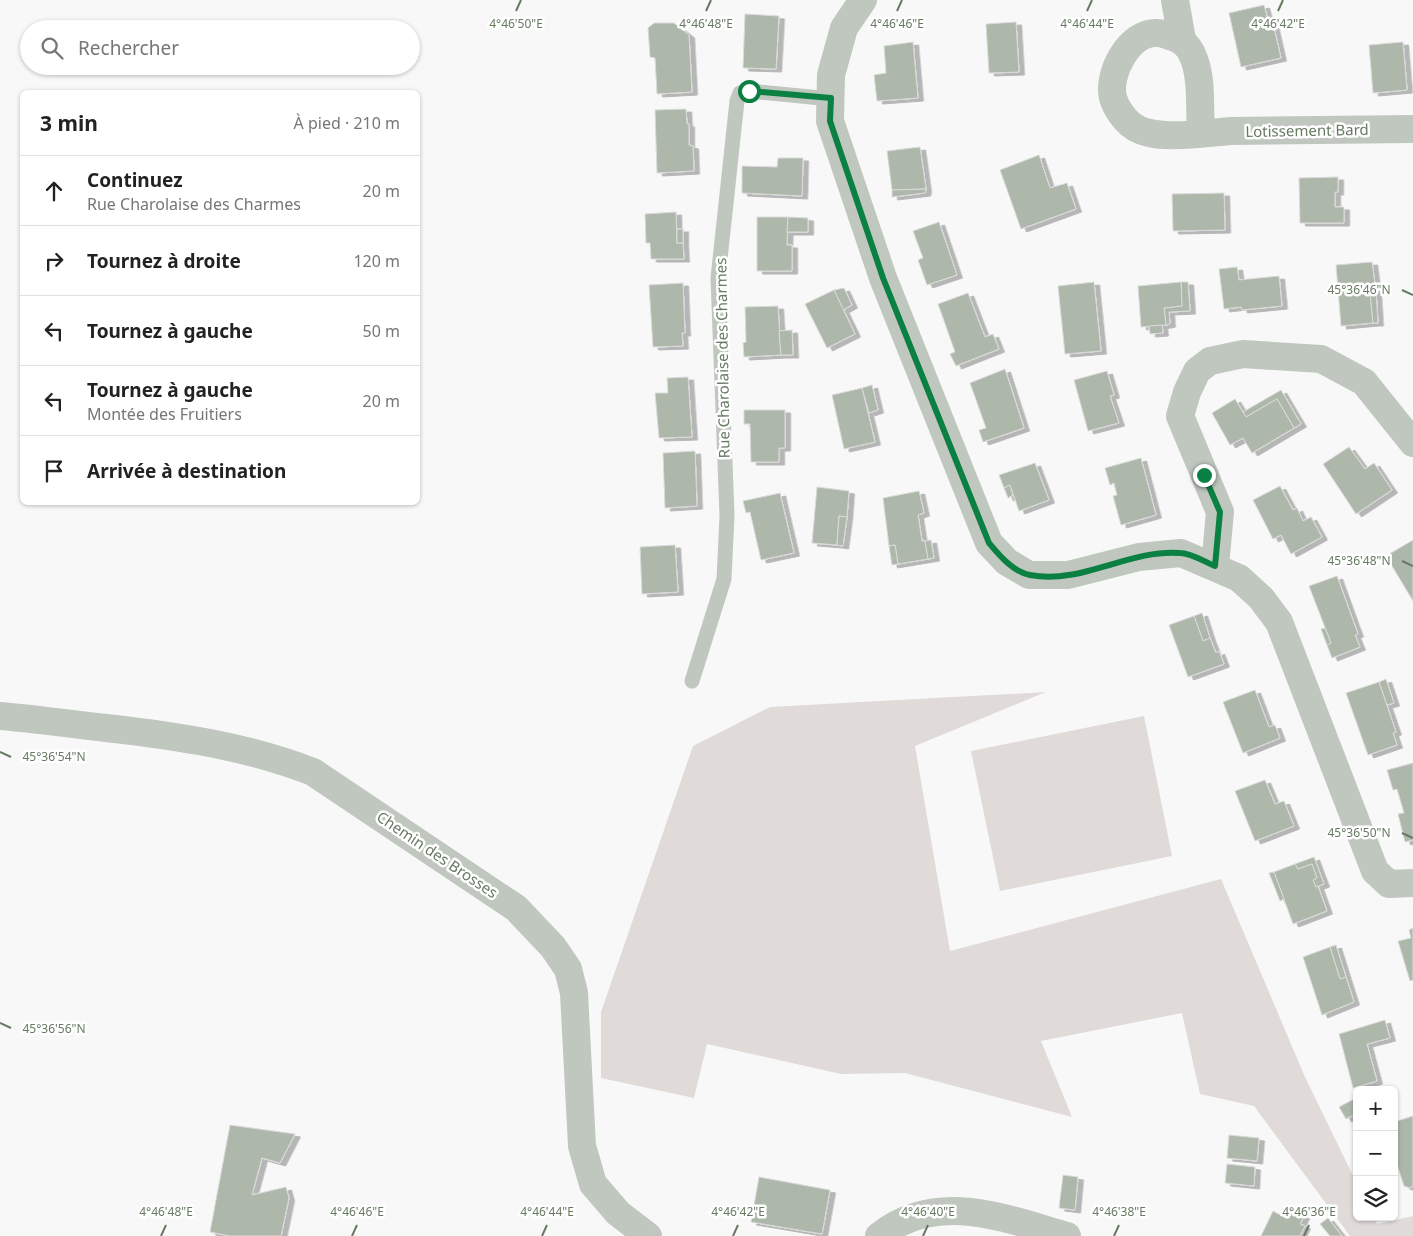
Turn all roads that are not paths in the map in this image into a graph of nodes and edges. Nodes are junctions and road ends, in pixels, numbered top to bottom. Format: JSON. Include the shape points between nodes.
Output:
{"nodes":[{"id":1,"x":863,"y":0,"type":"edge"},
{"id":2,"x":1175,"y":0,"type":"edge"},
{"id":3,"x":1182,"y":40,"type":"junction"},
{"id":4,"x":831,"y":98,"type":"junction"},
{"id":5,"x":1413,"y":129,"type":"edge"},
{"id":6,"x":1201,"y":133,"type":"junction"},
{"id":7,"x":1413,"y":443,"type":"edge"},
{"id":8,"x":1215,"y":566,"type":"junction"},
{"id":9,"x":692,"y":681,"type":"dead end"},
{"id":10,"x":0,"y":716,"type":"edge"},
{"id":11,"x":1413,"y":884,"type":"edge"},
{"id":12,"x":648,"y":1236,"type":"edge"},
{"id":13,"x":879,"y":1236,"type":"edge"},
{"id":14,"x":1067,"y":1236,"type":"edge"}],
"edges":[{"from":1,"to":4,"type":"street","via":[[844,28],[831,75]]},
{"from":2,"to":3,"type":"street"},
{"from":3,"to":6,"type":"street","via":[[1191,51],[1197,67]]},
{"from":3,"to":6,"type":"street","name":"Lotissement Bard","via":[[1158,33],[1133,42],[1114,76],[1113,98],[1121,114],[1134,127],[1160,135]]},
{"from":4,"to":8,"type":"street","via":[[830,121],[883,278],[989,543],[1007,562],[1029,575],[1068,575],[1139,557],[1181,552]]},
{"from":4,"to":9,"type":"lane","name":"Rue Charolaise des Charmes","via":[[749,91],[740,93],[737,101],[718,278],[727,516],[724,578]]},
{"from":5,"to":6,"type":"street","name":"Lotissement Bard"},
{"from":7,"to":8,"type":"street","via":[[1364,382],[1321,358],[1243,354],[1210,361],[1197,371],[1180,416],[1220,512]]},
{"from":8,"to":11,"type":"street","via":[[1239,578],[1261,598],[1279,622],[1375,872],[1389,884]]},
{"from":10,"to":12,"type":"street","name":"Chemin des Brosses","via":[[177,736],[279,759],[313,772],[516,908],[553,947],[568,969],[574,1002],[582,1146],[593,1184],[618,1213]]},
{"from":13,"to":14,"type":"street","via":[[894,1224],[923,1213],[951,1210],[980,1212]]}]}
